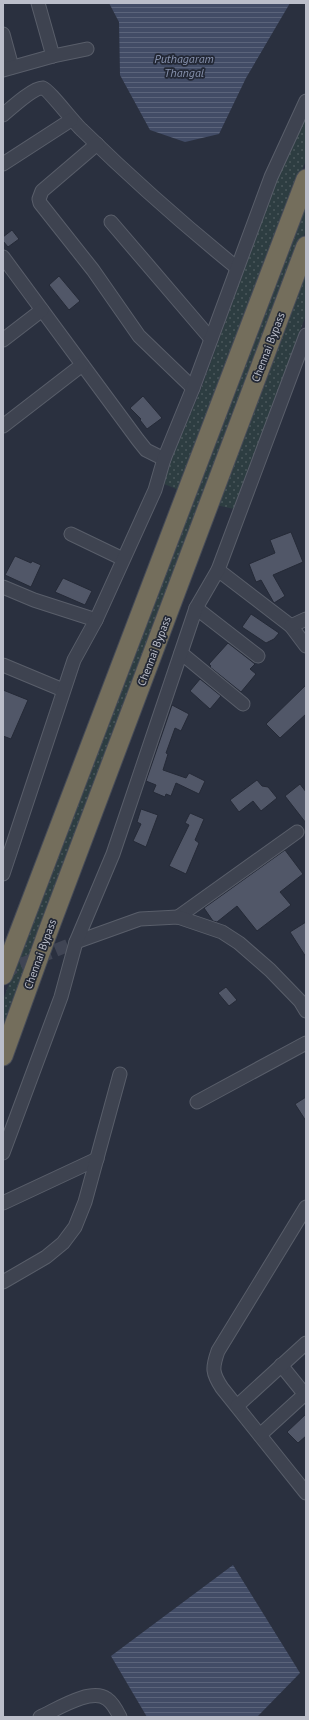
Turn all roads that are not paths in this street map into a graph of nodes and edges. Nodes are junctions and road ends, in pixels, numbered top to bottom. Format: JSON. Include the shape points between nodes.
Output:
{"nodes":[{"id":1,"x":38,"y":3,"type":"edge"},
{"id":2,"x":3,"y":34,"type":"edge"},
{"id":3,"x":87,"y":49,"type":"dead end"},
{"id":4,"x":53,"y":56,"type":"junction"},
{"id":5,"x":7,"y":68,"type":"edge"},
{"id":6,"x":306,"y":101,"type":"edge"},
{"id":7,"x":3,"y":115,"type":"edge"},
{"id":8,"x":71,"y":120,"type":"junction"},
{"id":9,"x":97,"y":144,"type":"junction"},
{"id":10,"x":3,"y":164,"type":"edge"},
{"id":11,"x":306,"y":179,"type":"edge"},
{"id":12,"x":111,"y":222,"type":"dead end"},
{"id":13,"x":306,"y":246,"type":"edge"},
{"id":14,"x":3,"y":257,"type":"edge"},
{"id":15,"x":237,"y":268,"type":"junction"},
{"id":16,"x":42,"y":310,"type":"junction"},
{"id":17,"x":306,"y":335,"type":"edge"},
{"id":18,"x":211,"y":339,"type":"junction"},
{"id":19,"x":3,"y":340,"type":"edge"},
{"id":20,"x":82,"y":365,"type":"junction"},
{"id":21,"x":193,"y":388,"type":"junction"},
{"id":22,"x":3,"y":426,"type":"edge"},
{"id":23,"x":164,"y":459,"type":"junction"},
{"id":24,"x":71,"y":534,"type":"dead end"},
{"id":25,"x":123,"y":559,"type":"junction"},
{"id":26,"x":218,"y":570,"type":"junction"},
{"id":27,"x":3,"y":587,"type":"edge"},
{"id":28,"x":196,"y":608,"type":"junction"},
{"id":29,"x":306,"y":619,"type":"edge"},
{"id":30,"x":96,"y":620,"type":"junction"},
{"id":31,"x":291,"y":626,"type":"junction"},
{"id":32,"x":306,"y":646,"type":"edge"},
{"id":33,"x":181,"y":653,"type":"junction"},
{"id":34,"x":258,"y":656,"type":"dead end"},
{"id":35,"x":3,"y":665,"type":"edge"},
{"id":36,"x":63,"y":690,"type":"junction"},
{"id":37,"x":243,"y":704,"type":"dead end"},
{"id":38,"x":297,"y":832,"type":"dead end"},
{"id":39,"x":3,"y":874,"type":"edge"},
{"id":40,"x":178,"y":917,"type":"junction"},
{"id":41,"x":76,"y":942,"type":"junction"},
{"id":42,"x":3,"y":975,"type":"edge"},
{"id":43,"x":304,"y":1003,"type":"edge"},
{"id":44,"x":306,"y":1043,"type":"edge"},
{"id":45,"x":3,"y":1056,"type":"edge"},
{"id":46,"x":120,"y":1074,"type":"dead end"},
{"id":47,"x":197,"y":1102,"type":"dead end"},
{"id":48,"x":3,"y":1153,"type":"edge"},
{"id":49,"x":97,"y":1159,"type":"junction"},
{"id":50,"x":3,"y":1203,"type":"edge"},
{"id":51,"x":306,"y":1207,"type":"edge"},
{"id":52,"x":3,"y":1282,"type":"edge"},
{"id":53,"x":306,"y":1343,"type":"edge"},
{"id":54,"x":281,"y":1365,"type":"junction"},
{"id":55,"x":306,"y":1394,"type":"edge"},
{"id":56,"x":237,"y":1406,"type":"junction"},
{"id":57,"x":260,"y":1435,"type":"junction"},
{"id":58,"x":306,"y":1493,"type":"edge"},
{"id":59,"x":40,"y":1717,"type":"edge"},
{"id":60,"x":120,"y":1717,"type":"edge"}],
"edges":[{"from":1,"to":4,"type":"street"},
{"from":2,"to":5,"type":"street"},
{"from":3,"to":4,"type":"street"},
{"from":4,"to":5,"type":"street"},
{"from":6,"to":15,"type":"street","via":[[271,177]]},
{"from":7,"to":8,"type":"street","via":[[41,88],[51,94]]},
{"from":8,"to":9,"type":"street"},
{"from":8,"to":10,"type":"street"},
{"from":9,"to":15,"type":"street","via":[[168,211]]},
{"from":9,"to":21,"type":"street","via":[[42,191],[40,203],[93,270],[139,336]]},
{"from":11,"to":42,"type":"highway"},
{"from":12,"to":18,"type":"street"},
{"from":13,"to":45,"type":"highway","name":"Chennai Bypass"},
{"from":14,"to":16,"type":"street"},
{"from":15,"to":18,"type":"street"},
{"from":16,"to":19,"type":"street"},
{"from":16,"to":20,"type":"street"},
{"from":17,"to":26,"type":"street"},
{"from":18,"to":21,"type":"street"},
{"from":20,"to":22,"type":"street"},
{"from":20,"to":23,"type":"street","via":[[146,450]]},
{"from":21,"to":23,"type":"street"},
{"from":23,"to":25,"type":"street","via":[[154,490]]},
{"from":24,"to":25,"type":"street"},
{"from":25,"to":30,"type":"street"},
{"from":26,"to":28,"type":"street"},
{"from":26,"to":31,"type":"street"},
{"from":27,"to":30,"type":"street"},
{"from":28,"to":33,"type":"street"},
{"from":28,"to":34,"type":"street"},
{"from":29,"to":31,"type":"street"},
{"from":30,"to":36,"type":"street","via":[[74,660]]},
{"from":31,"to":32,"type":"street"},
{"from":33,"to":37,"type":"street"},
{"from":33,"to":41,"type":"street","via":[[113,854]]},
{"from":35,"to":36,"type":"street"},
{"from":36,"to":39,"type":"street"},
{"from":38,"to":40,"type":"street"},
{"from":40,"to":41,"type":"street","via":[[140,919]]},
{"from":40,"to":43,"type":"street","via":[[222,932],[239,943]]},
{"from":41,"to":48,"type":"street","via":[[61,998]]},
{"from":44,"to":47,"type":"street"},
{"from":46,"to":49,"type":"street"},
{"from":49,"to":50,"type":"street"},
{"from":49,"to":52,"type":"street","via":[[85,1202],[75,1227],[64,1243],[46,1257]]},
{"from":51,"to":56,"type":"street","via":[[218,1351],[213,1366],[215,1378]]},
{"from":53,"to":54,"type":"street"},
{"from":54,"to":55,"type":"street"},
{"from":54,"to":56,"type":"street"},
{"from":55,"to":57,"type":"street"},
{"from":56,"to":57,"type":"street"},
{"from":57,"to":58,"type":"street"},
{"from":59,"to":60,"type":"street","via":[[85,1696],[96,1696],[108,1699]]}]}
